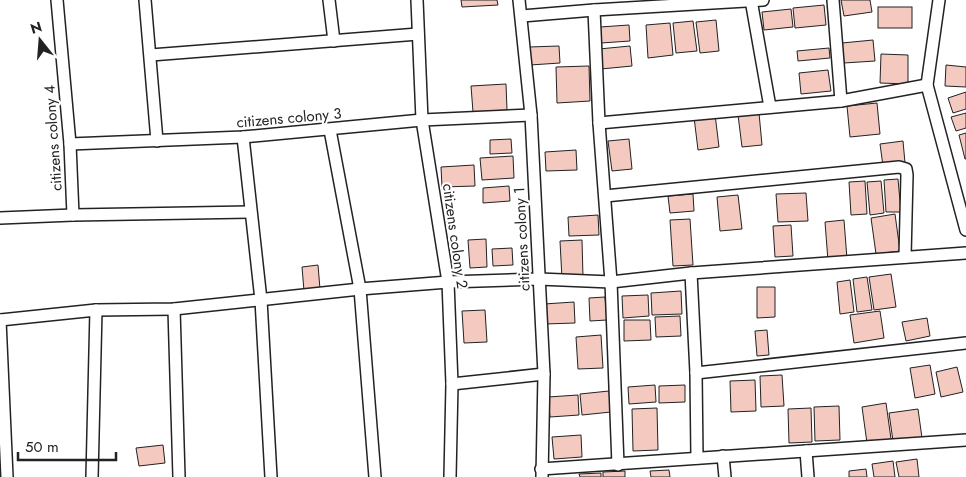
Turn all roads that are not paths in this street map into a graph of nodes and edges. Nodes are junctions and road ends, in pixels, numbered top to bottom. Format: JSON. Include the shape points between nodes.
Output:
{"nodes":[{"id":1,"x":57,"y":0,"type":"edge"},
{"id":2,"x":145,"y":0,"type":"edge"},
{"id":3,"x":329,"y":0,"type":"edge"},
{"id":4,"x":417,"y":0,"type":"edge"},
{"id":5,"x":519,"y":0,"type":"edge"},
{"id":6,"x":755,"y":0,"type":"edge"},
{"id":7,"x":833,"y":0,"type":"edge"},
{"id":8,"x":939,"y":0,"type":"edge"},
{"id":9,"x":594,"y":10,"type":"junction"},
{"id":10,"x":522,"y":16,"type":"junction"},
{"id":11,"x":418,"y":34,"type":"junction"},
{"id":12,"x":334,"y":40,"type":"junction"},
{"id":13,"x":151,"y":55,"type":"junction"},
{"id":14,"x":928,"y":85,"type":"junction"},
{"id":15,"x":841,"y":100,"type":"junction"},
{"id":16,"x":770,"y":107,"type":"junction"},
{"id":17,"x":531,"y":115,"type":"junction"},
{"id":18,"x":422,"y":120,"type":"junction"},
{"id":19,"x":599,"y":123,"type":"junction"},
{"id":20,"x":330,"y":130,"type":"junction"},
{"id":21,"x":243,"y":137,"type":"junction"},
{"id":22,"x":158,"y":141,"type":"junction"},
{"id":23,"x":70,"y":144,"type":"junction"},
{"id":24,"x":605,"y":196,"type":"junction"},
{"id":25,"x":250,"y":212,"type":"junction"},
{"id":26,"x":73,"y":215,"type":"junction"},
{"id":27,"x":0,"y":218,"type":"edge"},
{"id":28,"x":965,"y":225,"type":"edge"},
{"id":29,"x":966,"y":253,"type":"edge"},
{"id":30,"x":905,"y":258,"type":"junction"},
{"id":31,"x":691,"y":273,"type":"junction"},
{"id":32,"x":539,"y":279,"type":"junction"},
{"id":33,"x":448,"y":282,"type":"junction"},
{"id":34,"x":611,"y":282,"type":"junction"},
{"id":35,"x":360,"y":289,"type":"junction"},
{"id":36,"x":261,"y":300,"type":"junction"},
{"id":37,"x":96,"y":310,"type":"junction"},
{"id":38,"x":174,"y":310,"type":"junction"},
{"id":39,"x":0,"y":320,"type":"edge"},
{"id":40,"x":966,"y":344,"type":"edge"},
{"id":41,"x":696,"y":373,"type":"junction"},
{"id":42,"x":544,"y":374,"type":"junction"},
{"id":43,"x":452,"y":384,"type":"junction"},
{"id":44,"x":966,"y":440,"type":"edge"},
{"id":45,"x":806,"y":451,"type":"junction"},
{"id":46,"x":724,"y":456,"type":"junction"},
{"id":47,"x":697,"y":458,"type":"junction"},
{"id":48,"x":618,"y":465,"type":"junction"},
{"id":49,"x":541,"y":473,"type":"edge"},
{"id":50,"x":7,"y":477,"type":"edge"},
{"id":51,"x":92,"y":477,"type":"edge"},
{"id":52,"x":179,"y":477,"type":"edge"},
{"id":53,"x":271,"y":477,"type":"edge"},
{"id":54,"x":375,"y":477,"type":"edge"},
{"id":55,"x":450,"y":477,"type":"edge"},
{"id":56,"x":725,"y":477,"type":"edge"},
{"id":57,"x":808,"y":477,"type":"edge"}],
"edges":[{"from":1,"to":23,"type":"street","name":"citizens colony 4"},
{"from":2,"to":13,"type":"street"},
{"from":3,"to":12,"type":"street"},
{"from":4,"to":11,"type":"street","name":"citizens colony 2"},
{"from":5,"to":10,"type":"street","name":"citizens colony 1"},
{"from":6,"to":9,"type":"street"},
{"from":6,"to":16,"type":"street"},
{"from":7,"to":15,"type":"street"},
{"from":8,"to":14,"type":"street"},
{"from":9,"to":10,"type":"street"},
{"from":9,"to":19,"type":"street"},
{"from":10,"to":17,"type":"street","name":"citizens colony 1"},
{"from":11,"to":12,"type":"street"},
{"from":11,"to":18,"type":"street","name":"citizens colony 2"},
{"from":12,"to":13,"type":"street"},
{"from":13,"to":22,"type":"street"},
{"from":14,"to":15,"type":"street"},
{"from":14,"to":28,"type":"street"},
{"from":15,"to":16,"type":"street"},
{"from":16,"to":19,"type":"street"},
{"from":17,"to":18,"type":"street","name":"citizens colony 3"},
{"from":17,"to":32,"type":"street","name":"citizens colony 1"},
{"from":18,"to":20,"type":"street","name":"citizens colony 3"},
{"from":18,"to":33,"type":"street","name":"citizens colony 2"},
{"from":19,"to":24,"type":"street"},
{"from":20,"to":21,"type":"street","name":"citizens colony 3"},
{"from":20,"to":35,"type":"street"},
{"from":21,"to":22,"type":"street","name":"citizens colony 3"},
{"from":21,"to":25,"type":"street"},
{"from":22,"to":23,"type":"street","name":"citizens colony 3"},
{"from":23,"to":26,"type":"street","name":"citizens colony 4"},
{"from":24,"to":30,"type":"street","via":[[899,167],[906,169],[907,176]]},
{"from":24,"to":34,"type":"street"},
{"from":25,"to":26,"type":"street"},
{"from":25,"to":36,"type":"street"},
{"from":26,"to":27,"type":"street"},
{"from":29,"to":30,"type":"street"},
{"from":30,"to":31,"type":"street"},
{"from":31,"to":34,"type":"street"},
{"from":31,"to":41,"type":"street"},
{"from":32,"to":33,"type":"street"},
{"from":32,"to":34,"type":"street"},
{"from":32,"to":42,"type":"street","name":"citizens colony 1"},
{"from":33,"to":35,"type":"street"},
{"from":33,"to":43,"type":"street","name":"citizens colony 2"},
{"from":34,"to":48,"type":"street"},
{"from":35,"to":36,"type":"street"},
{"from":35,"to":54,"type":"street"},
{"from":36,"to":38,"type":"street"},
{"from":36,"to":53,"type":"street"},
{"from":37,"to":38,"type":"street"},
{"from":37,"to":39,"type":"street"},
{"from":37,"to":51,"type":"street"},
{"from":38,"to":52,"type":"street"},
{"from":39,"to":50,"type":"street"},
{"from":40,"to":41,"type":"street"},
{"from":41,"to":47,"type":"street"},
{"from":42,"to":43,"type":"street"},
{"from":42,"to":49,"type":"street","name":"citizens colony 1"},
{"from":43,"to":55,"type":"street","name":"citizens colony 2"},
{"from":44,"to":45,"type":"street"},
{"from":45,"to":46,"type":"street"},
{"from":45,"to":57,"type":"street"},
{"from":46,"to":47,"type":"street"},
{"from":46,"to":56,"type":"street"},
{"from":47,"to":48,"type":"street"},
{"from":48,"to":49,"type":"street"}]}
